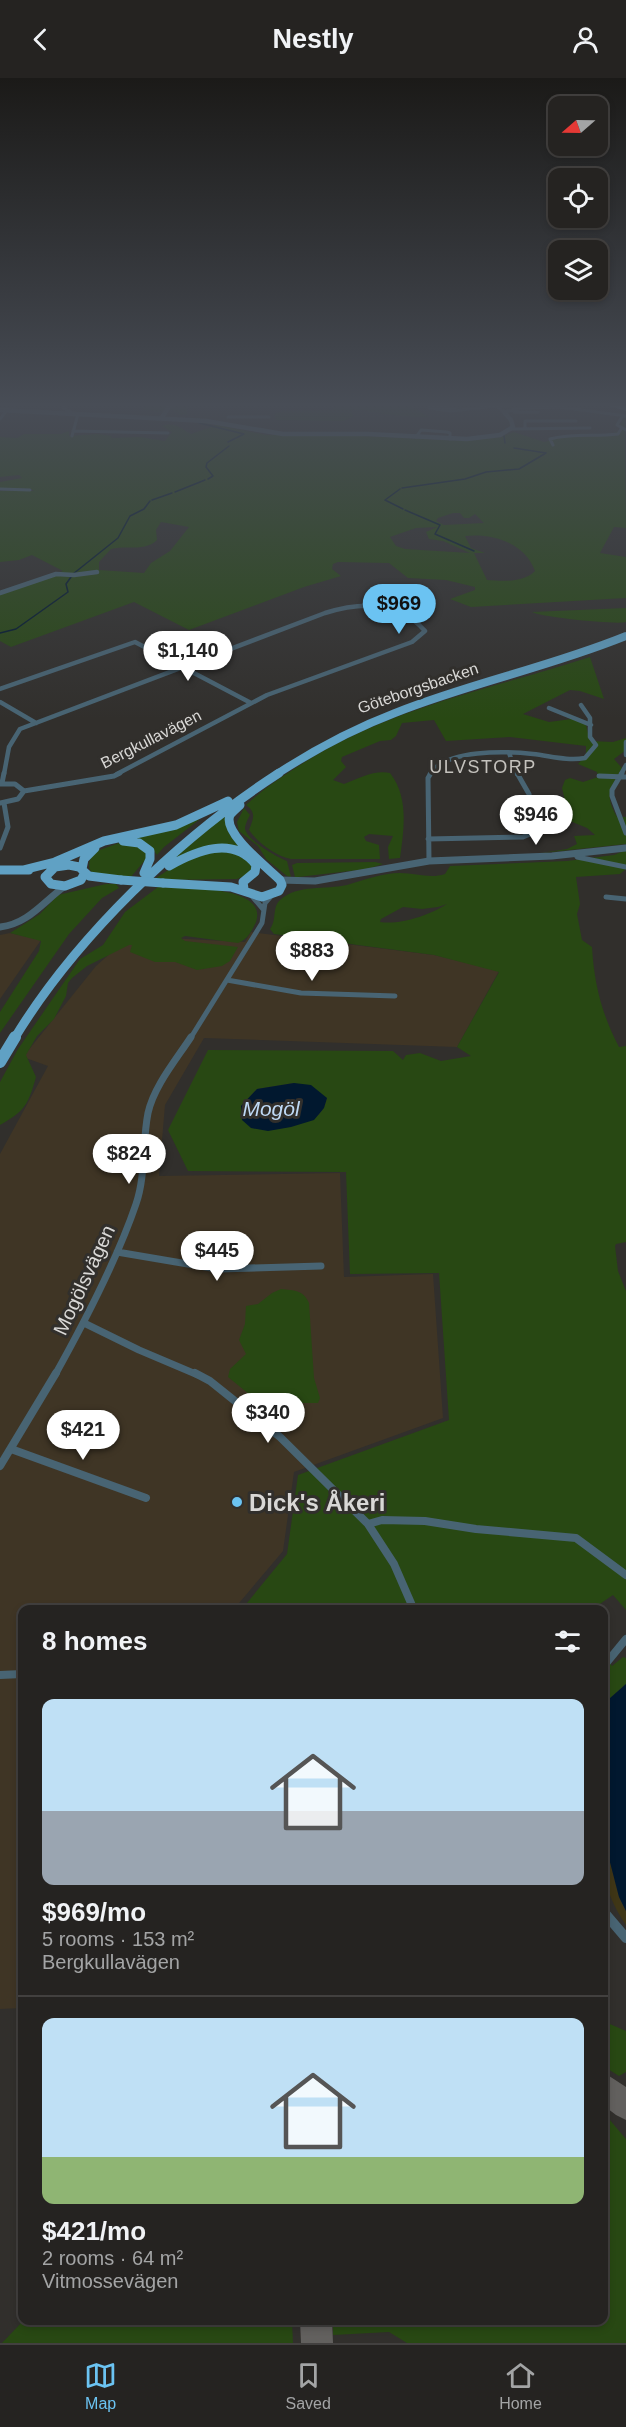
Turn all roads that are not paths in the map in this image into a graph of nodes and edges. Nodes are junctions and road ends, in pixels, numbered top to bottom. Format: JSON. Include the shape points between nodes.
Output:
{"nodes":[{"id":1,"x":97,"y":572,"type":"dead end"},
{"id":2,"x":0,"y":593,"type":"edge"},
{"id":3,"x":626,"y":634,"type":"edge"},
{"id":4,"x":182,"y":666,"type":"junction"},
{"id":5,"x":0,"y":689,"type":"edge"},
{"id":6,"x":0,"y":702,"type":"edge"},
{"id":7,"x":252,"y":703,"type":"junction"},
{"id":8,"x":581,"y":705,"type":"dead end"},
{"id":9,"x":549,"y":708,"type":"dead end"},
{"id":10,"x":36,"y":723,"type":"junction"},
{"id":11,"x":591,"y":725,"type":"junction"},
{"id":12,"x":626,"y":742,"type":"edge"},
{"id":13,"x":509,"y":753,"type":"junction"},
{"id":14,"x":626,"y":755,"type":"edge"},
{"id":15,"x":626,"y":765,"type":"edge"},
{"id":16,"x":599,"y":776,"type":"dead end"},
{"id":17,"x":623,"y":777,"type":"edge"},
{"id":18,"x":1,"y":783,"type":"edge"},
{"id":19,"x":262,"y":783,"type":"junction"},
{"id":20,"x":24,"y":791,"type":"junction"},
{"id":21,"x":232,"y":799,"type":"junction"},
{"id":22,"x":2,"y":803,"type":"edge"},
{"id":23,"x":626,"y":833,"type":"edge"},
{"id":24,"x":428,"y":839,"type":"junction"},
{"id":25,"x":0,"y":848,"type":"edge"},
{"id":26,"x":626,"y":848,"type":"edge"},
{"id":27,"x":82,"y":851,"type":"junction"},
{"id":28,"x":576,"y":854,"type":"junction"},
{"id":29,"x":429,"y":861,"type":"junction"},
{"id":30,"x":66,"y":865,"type":"junction"},
{"id":31,"x":55,"y":867,"type":"junction"},
{"id":32,"x":626,"y":867,"type":"edge"},
{"id":33,"x":23,"y":870,"type":"junction"},
{"id":34,"x":0,"y":871,"type":"edge"},
{"id":35,"x":83,"y":872,"type":"junction"},
{"id":36,"x":144,"y":873,"type":"junction"},
{"id":37,"x":248,"y":878,"type":"junction"},
{"id":38,"x":278,"y":878,"type":"junction"},
{"id":39,"x":47,"y":880,"type":"junction"},
{"id":40,"x":117,"y":880,"type":"junction"},
{"id":41,"x":315,"y":881,"type":"junction"},
{"id":42,"x":162,"y":883,"type":"junction"},
{"id":43,"x":70,"y":885,"type":"junction"},
{"id":44,"x":140,"y":886,"type":"junction"},
{"id":45,"x":247,"y":892,"type":"junction"},
{"id":46,"x":276,"y":893,"type":"junction"},
{"id":47,"x":606,"y":897,"type":"dead end"},
{"id":48,"x":626,"y":898,"type":"edge"},
{"id":49,"x":45,"y":903,"type":"junction"},
{"id":50,"x":263,"y":909,"type":"junction"},
{"id":51,"x":1,"y":928,"type":"edge"},
{"id":52,"x":227,"y":980,"type":"junction"},
{"id":53,"x":395,"y":996,"type":"dead end"},
{"id":54,"x":0,"y":1052,"type":"edge"},
{"id":55,"x":0,"y":1062,"type":"edge"},
{"id":56,"x":117,"y":1252,"type":"junction"},
{"id":57,"x":321,"y":1266,"type":"dead end"},
{"id":58,"x":84,"y":1323,"type":"junction"},
{"id":59,"x":11,"y":1449,"type":"junction"},
{"id":60,"x":0,"y":1466,"type":"edge"},
{"id":61,"x":146,"y":1498,"type":"dead end"},
{"id":62,"x":368,"y":1524,"type":"junction"},
{"id":63,"x":626,"y":1575,"type":"edge"},
{"id":64,"x":412,"y":1605,"type":"edge"},
{"id":65,"x":626,"y":1639,"type":"edge"},
{"id":66,"x":608,"y":1661,"type":"edge"},
{"id":67,"x":18,"y":1674,"type":"edge"},
{"id":68,"x":0,"y":1675,"type":"edge"},
{"id":69,"x":608,"y":1917,"type":"edge"},
{"id":70,"x":626,"y":1938,"type":"edge"}],
"edges":[{"from":1,"to":2,"type":"street","via":[[56,574]]},
{"from":3,"to":19,"type":"highway","name":"Göteborgsbacken","via":[[577,656],[379,719],[313,751]]},
{"from":3,"to":21,"type":"highway","name":"Göteborgsbacken","via":[[376,716],[293,758]]},
{"from":4,"to":5,"type":"street","via":[[135,642]]},
{"from":4,"to":7,"type":"street"},
{"from":4,"to":7,"type":"street","name":"Bergkullavägen","via":[[356,604],[370,603],[396,610],[425,631],[412,642]]},
{"from":4,"to":10,"type":"street","name":"Bergkullavägen"},
{"from":6,"to":10,"type":"street"},
{"from":7,"to":20,"type":"street","name":"Bergkullavägen","via":[[114,776]]},
{"from":8,"to":11,"type":"street"},
{"from":9,"to":11,"type":"street"},
{"from":10,"to":18,"type":"street","name":"Bergkullavägen","via":[[14,734]]},
{"from":11,"to":13,"type":"street","via":[[590,737],[596,745],[585,758]]},
{"from":12,"to":14,"type":"street"},
{"from":13,"to":24,"type":"street","via":[[456,758],[431,770]]},
{"from":13,"to":24,"type":"street","via":[[530,794],[535,832],[532,836]]},
{"from":15,"to":17,"type":"street"},
{"from":16,"to":17,"type":"street"},
{"from":17,"to":23,"type":"street","via":[[612,790],[612,796]]},
{"from":18,"to":20,"type":"street","via":[[15,784]]},
{"from":19,"to":38,"type":"highway","via":[[233,811],[229,825],[239,842]]},
{"from":19,"to":44,"type":"highway"},
{"from":20,"to":22,"type":"street","via":[[18,798]]},
{"from":21,"to":27,"type":"highway","via":[[176,825],[104,841]]},
{"from":21,"to":36,"type":"highway"},
{"from":22,"to":25,"type":"street","via":[[8,827]]},
{"from":24,"to":29,"type":"street"},
{"from":26,"to":28,"type":"street"},
{"from":27,"to":30,"type":"highway"},
{"from":27,"to":33,"type":"highway"},
{"from":28,"to":29,"type":"street"},
{"from":28,"to":32,"type":"street"},
{"from":29,"to":41,"type":"street"},
{"from":30,"to":31,"type":"highway"},
{"from":30,"to":35,"type":"highway"},
{"from":31,"to":33,"type":"highway"},
{"from":31,"to":39,"type":"highway","via":[[49,870]]},
{"from":33,"to":34,"type":"highway"},
{"from":34,"to":39,"type":"highway","via":[[35,874]]},
{"from":35,"to":36,"type":"highway","via":[[84,859],[95,848],[127,840],[150,851]]},
{"from":35,"to":40,"type":"highway"},
{"from":35,"to":43,"type":"highway","via":[[81,880]]},
{"from":36,"to":54,"type":"highway","via":[[64,959]]},
{"from":37,"to":38,"type":"highway","via":[[266,874]]},
{"from":37,"to":42,"type":"highway"},
{"from":37,"to":44,"type":"highway","via":[[257,869],[252,858],[216,848],[191,854]]},
{"from":37,"to":45,"type":"highway","via":[[243,882]]},
{"from":38,"to":41,"type":"street","via":[[290,882]]},
{"from":38,"to":46,"type":"highway","via":[[282,885]]},
{"from":39,"to":43,"type":"highway"},
{"from":39,"to":49,"type":"street"},
{"from":40,"to":42,"type":"highway","bridge":true},
{"from":40,"to":43,"type":"highway"},
{"from":41,"to":46,"type":"street"},
{"from":42,"to":45,"type":"highway","via":[[228,886]]},
{"from":43,"to":49,"type":"street"},
{"from":44,"to":55,"type":"highway","via":[[69,960]]},
{"from":45,"to":46,"type":"highway","via":[[262,897]]},
{"from":45,"to":50,"type":"street"},
{"from":46,"to":50,"type":"street","name":"Mogölsvägen","via":[[268,898]]},
{"from":47,"to":48,"type":"street"},
{"from":49,"to":51,"type":"street","via":[[31,916]]},
{"from":50,"to":52,"type":"street","name":"Mogölsvägen","via":[[262,923]]},
{"from":52,"to":53,"type":"street","via":[[291,992]]},
{"from":52,"to":56,"type":"street","name":"Mogölsvägen","via":[[152,1099],[146,1121],[141,1191]]},
{"from":56,"to":57,"type":"street","via":[[217,1269]]},
{"from":56,"to":58,"type":"street","name":"Mogölsvägen"},
{"from":58,"to":59,"type":"street","name":"Mogölsvägen"},
{"from":58,"to":62,"type":"street","via":[[217,1386],[280,1437]]},
{"from":59,"to":60,"type":"street","name":"Mogölsvägen"},
{"from":59,"to":61,"type":"street"},
{"from":62,"to":63,"type":"street","via":[[382,1520],[425,1521],[576,1538]]},
{"from":62,"to":64,"type":"street","via":[[394,1564]]},
{"from":65,"to":66,"type":"street"},
{"from":67,"to":68,"type":"street"},
{"from":69,"to":70,"type":"street"}]}
